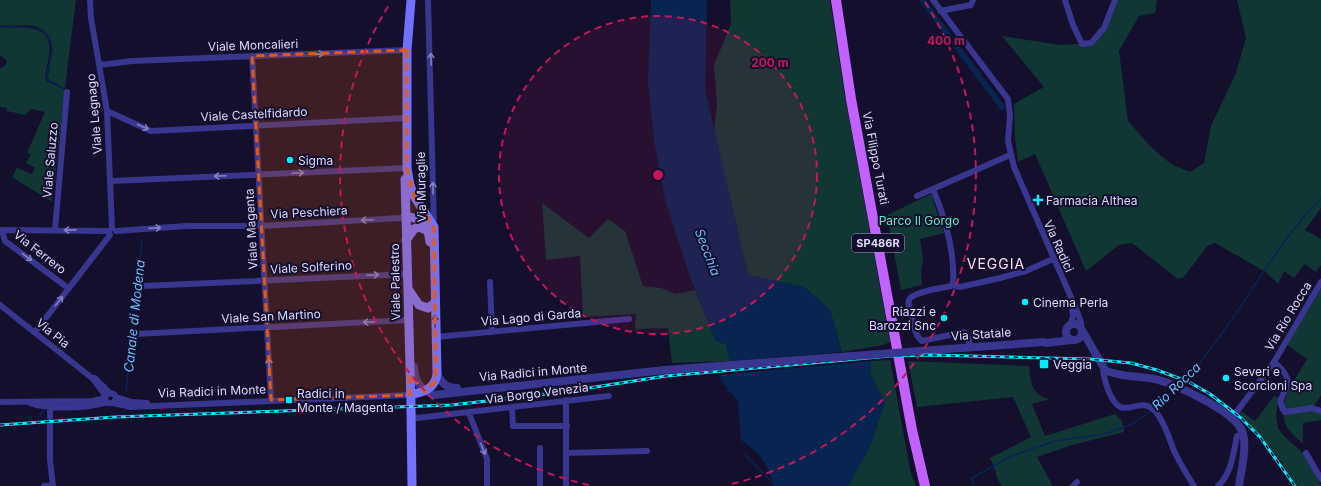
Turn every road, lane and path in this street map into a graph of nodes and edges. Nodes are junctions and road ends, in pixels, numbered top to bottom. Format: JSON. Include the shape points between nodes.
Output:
{"nodes":[{"id":1,"x":90,"y":0,"type":"edge"},
{"id":2,"x":411,"y":0,"type":"edge"},
{"id":3,"x":428,"y":0,"type":"edge"},
{"id":4,"x":836,"y":0,"type":"edge"},
{"id":5,"x":933,"y":0,"type":"edge"},
{"id":6,"x":973,"y":0,"type":"edge"},
{"id":7,"x":1065,"y":0,"type":"edge"},
{"id":8,"x":1115,"y":0,"type":"edge"},
{"id":9,"x":940,"y":11,"type":"junction"},
{"id":10,"x":407,"y":50,"type":"junction"},
{"id":11,"x":252,"y":56,"type":"junction"},
{"id":12,"x":100,"y":65,"type":"junction"},
{"id":13,"x":67,"y":92,"type":"dead end"},
{"id":14,"x":107,"y":112,"type":"junction"},
{"id":15,"x":406,"y":118,"type":"junction"},
{"id":16,"x":257,"y":125,"type":"junction"},
{"id":17,"x":1010,"y":155,"type":"junction"},
{"id":18,"x":407,"y":168,"type":"junction"},
{"id":19,"x":259,"y":175,"type":"junction"},
{"id":20,"x":111,"y":181,"type":"junction"},
{"id":21,"x":933,"y":189,"type":"junction"},
{"id":22,"x":918,"y":196,"type":"dead end"},
{"id":23,"x":406,"y":216,"type":"junction"},
{"id":24,"x":262,"y":226,"type":"junction"},
{"id":25,"x":434,"y":228,"type":"junction"},
{"id":26,"x":1,"y":230,"type":"edge"},
{"id":27,"x":55,"y":230,"type":"junction"},
{"id":28,"x":112,"y":231,"type":"junction"},
{"id":29,"x":406,"y":240,"type":"junction"},
{"id":30,"x":434,"y":257,"type":"junction"},
{"id":31,"x":1053,"y":259,"type":"junction"},
{"id":32,"x":408,"y":274,"type":"junction"},
{"id":33,"x":264,"y":280,"type":"junction"},
{"id":34,"x":434,"y":280,"type":"junction"},
{"id":35,"x":490,"y":282,"type":"dead end"},
{"id":36,"x":1321,"y":282,"type":"edge"},
{"id":37,"x":952,"y":284,"type":"junction"},
{"id":38,"x":143,"y":286,"type":"dead end"},
{"id":39,"x":68,"y":288,"type":"junction"},
{"id":40,"x":408,"y":289,"type":"junction"},
{"id":41,"x":1071,"y":301,"type":"junction"},
{"id":42,"x":435,"y":303,"type":"junction"},
{"id":43,"x":0,"y":305,"type":"edge"},
{"id":44,"x":629,"y":319,"type":"dead end"},
{"id":45,"x":408,"y":320,"type":"junction"},
{"id":46,"x":267,"y":327,"type":"junction"},
{"id":47,"x":1081,"y":329,"type":"junction"},
{"id":48,"x":35,"y":332,"type":"junction"},
{"id":49,"x":492,"y":332,"type":"junction"},
{"id":50,"x":135,"y":334,"type":"dead end"},
{"id":51,"x":1071,"y":335,"type":"junction"},
{"id":52,"x":436,"y":337,"type":"junction"},
{"id":53,"x":409,"y":346,"type":"junction"},
{"id":54,"x":968,"y":347,"type":"junction"},
{"id":55,"x":920,"y":351,"type":"joint"},
{"id":56,"x":1096,"y":352,"type":"junction"},
{"id":57,"x":1274,"y":362,"type":"junction"},
{"id":58,"x":1103,"y":368,"type":"junction"},
{"id":59,"x":437,"y":374,"type":"junction"},
{"id":60,"x":463,"y":390,"type":"junction"},
{"id":61,"x":426,"y":392,"type":"junction"},
{"id":62,"x":608,"y":396,"type":"dead end"},
{"id":63,"x":106,"y":397,"type":"junction"},
{"id":64,"x":116,"y":397,"type":"junction"},
{"id":65,"x":271,"y":400,"type":"junction"},
{"id":66,"x":566,"y":400,"type":"junction"},
{"id":67,"x":0,"y":402,"type":"edge"},
{"id":68,"x":113,"y":403,"type":"junction"},
{"id":69,"x":50,"y":404,"type":"junction"},
{"id":70,"x":149,"y":406,"type":"junction"},
{"id":71,"x":411,"y":406,"type":"junction"},
{"id":72,"x":512,"y":407,"type":"junction"},
{"id":73,"x":1321,"y":411,"type":"edge"},
{"id":74,"x":469,"y":413,"type":"junction"},
{"id":75,"x":1232,"y":418,"type":"junction"},
{"id":76,"x":567,"y":426,"type":"junction"},
{"id":77,"x":1243,"y":434,"type":"junction"},
{"id":78,"x":540,"y":448,"type":"dead end"},
{"id":79,"x":647,"y":452,"type":"dead end"},
{"id":80,"x":567,"y":453,"type":"junction"},
{"id":81,"x":1306,"y":453,"type":"dead end"},
{"id":82,"x":1321,"y":479,"type":"edge"},
{"id":83,"x":44,"y":486,"type":"edge"},
{"id":84,"x":53,"y":486,"type":"edge"},
{"id":85,"x":412,"y":486,"type":"edge"},
{"id":86,"x":488,"y":486,"type":"edge"},
{"id":87,"x":540,"y":486,"type":"edge"},
{"id":88,"x":566,"y":486,"type":"edge"},
{"id":89,"x":925,"y":486,"type":"edge"},
{"id":90,"x":1194,"y":486,"type":"edge"},
{"id":91,"x":1218,"y":486,"type":"edge"},
{"id":92,"x":1239,"y":486,"type":"edge"}],
"edges":[{"from":1,"to":12,"type":"street","name":"Viale Legnago"},
{"from":2,"to":10,"type":"main road","name":"Viale Palestro"},
{"from":25,"to":3,"type":"street","name":"Via Muraglie","one_way":true},
{"from":4,"to":89,"type":"main road","name":"Via Filippo Turati","number":"SP486R","via":[[851,99],[912,430]]},
{"from":5,"to":9,"type":"street","name":"Via Radici"},
{"from":6,"to":9,"type":"street","via":[[971,5]]},
{"from":7,"to":8,"type":"street","via":[[1082,44],[1091,43],[1104,28]]},
{"from":9,"to":17,"type":"street","name":"Via Radici","via":[[1008,99]]},
{"from":11,"to":10,"type":"street","name":"Viale Moncalieri","one_way":true},
{"from":10,"to":15,"type":"main road","name":"Viale Palestro"},
{"from":11,"to":12,"type":"street","name":"Viale Moncalieri","via":[[132,61]]},
{"from":11,"to":16,"type":"street","name":"Viale Magenta"},
{"from":12,"to":14,"type":"street","name":"Viale Legnago"},
{"from":13,"to":27,"type":"street","name":"Viale Saluzzo"},
{"from":14,"to":16,"type":"street","name":"Viale Castelfidardo","one_way":true,"via":[[151,131]]},
{"from":14,"to":20,"type":"street","name":"Viale Legnago"},
{"from":15,"to":16,"type":"street","name":"Viale Castelfidardo"},
{"from":15,"to":18,"type":"main road","name":"Viale Palestro"},
{"from":16,"to":19,"type":"street","name":"Viale Magenta"},
{"from":17,"to":21,"type":"street"},
{"from":17,"to":31,"type":"street","name":"Via Radici"},
{"from":19,"to":18,"type":"street","one_way":true},
{"from":18,"to":23,"type":"main road","name":"Viale Palestro"},
{"from":18,"to":25,"type":"main road","name":"Viale Palestro","via":[[414,196]]},
{"from":19,"to":20,"type":"street","one_way":true},
{"from":19,"to":24,"type":"street","name":"Viale Magenta"},
{"from":20,"to":28,"type":"street","name":"Viale Legnago"},
{"from":21,"to":22,"type":"street"},
{"from":21,"to":37,"type":"street","via":[[953,256]]},
{"from":23,"to":24,"type":"street","name":"Via Peschiera","one_way":true},
{"from":23,"to":29,"type":"main road","name":"Viale Palestro"},
{"from":23,"to":30,"type":"main road","via":[[418,219],[429,228]]},
{"from":28,"to":24,"type":"street","name":"Via Peschiera","one_way":true,"via":[[186,226]]},
{"from":24,"to":33,"type":"street","name":"Viale Magenta"},
{"from":25,"to":30,"type":"main road","name":"Via Muraglie"},
{"from":26,"to":27,"type":"street","name":"Via Peschiera"},
{"from":26,"to":39,"type":"street","name":"Via Ferrero","one_way":true,"via":[[5,241]]},
{"from":28,"to":27,"type":"street","name":"Via Peschiera","one_way":true},
{"from":28,"to":39,"type":"street"},
{"from":29,"to":32,"type":"main road","name":"Viale Palestro"},
{"from":29,"to":34,"type":"main road","via":[[414,228],[423,227],[428,231],[431,276]]},
{"from":30,"to":34,"type":"main road","name":"Via Muraglie"},
{"from":31,"to":37,"type":"street","via":[[1026,271],[972,285],[960,287]]},
{"from":31,"to":41,"type":"street","name":"Via Radici"},
{"from":33,"to":32,"type":"street","name":"Viale Solferino","one_way":true},
{"from":32,"to":40,"type":"main road","name":"Viale Palestro"},
{"from":33,"to":38,"type":"street","name":"Viale Solferino"},
{"from":33,"to":46,"type":"street","name":"Viale Magenta"},
{"from":34,"to":42,"type":"main road","name":"Via Muraglie"},
{"from":35,"to":49,"type":"street"},
{"from":36,"to":57,"type":"street","name":"Via Rio Rocca"},
{"from":37,"to":54,"type":"street","via":[[914,295],[908,304],[918,338],[922,341],[962,332],[966,333],[969,339]]},
{"from":48,"to":39,"type":"street","one_way":true},
{"from":40,"to":42,"type":"main road","via":[[422,306],[428,308]]},
{"from":40,"to":45,"type":"main road","name":"Viale Palestro"},
{"from":41,"to":47,"type":"street","name":"Via Radici","via":[[1081,322]]},
{"from":41,"to":51,"type":"street"},
{"from":52,"to":42,"type":"main road","name":"Via Muraglie","one_way":true},
{"from":43,"to":48,"type":"street","name":"Via Pia"},
{"from":44,"to":49,"type":"street","name":"Via Lago di Garda"},
{"from":45,"to":46,"type":"street","name":"Viale San Martino","one_way":true},
{"from":45,"to":53,"type":"main road","name":"Viale Palestro"},
{"from":46,"to":50,"type":"street","name":"Viale San Martino"},
{"from":65,"to":46,"type":"street","name":"Viale Magenta","one_way":true},
{"from":47,"to":51,"type":"street","via":[[1081,337]]},
{"from":47,"to":51,"type":"street","via":[[1074,324]]},
{"from":47,"to":56,"type":"street"},
{"from":48,"to":63,"type":"street","name":"Via Pia","via":[[92,378]]},
{"from":49,"to":52,"type":"street","name":"Via Lago di Garda"},
{"from":51,"to":54,"type":"street","name":"Via Statale","via":[[1044,342]]},
{"from":51,"to":56,"type":"street"},
{"from":52,"to":59,"type":"main road","name":"Via Muraglie"},
{"from":53,"to":61,"type":"street","via":[[415,379]]},
{"from":53,"to":71,"type":"main road","name":"Viale Palestro"},
{"from":54,"to":55,"type":"street","name":"Via Statale"},
{"from":55,"to":60,"type":"street","name":"Via Radici in Monte","bridge":true,"via":[[665,370]]},
{"from":56,"to":58,"type":"street"},
{"from":57,"to":73,"type":"street","via":[[1285,370],[1288,377],[1281,401],[1281,407],[1285,412],[1312,408]]},
{"from":57,"to":75,"type":"street","name":"Via Rio Rocca"},
{"from":58,"to":75,"type":"street","via":[[1111,373],[1141,376],[1174,384]]},
{"from":58,"to":90,"type":"street","via":[[1103,376],[1113,402],[1119,408],[1149,406],[1156,413]]},
{"from":59,"to":60,"type":"street","via":[[448,388]]},
{"from":59,"to":61,"type":"main road","via":[[436,381]]},
{"from":60,"to":61,"type":"street","name":"Via Radici in Monte","via":[[434,394]]},
{"from":61,"to":71,"type":"main road","name":"Via Radici in Monte"},
{"from":62,"to":66,"type":"street","name":"Via Borgo Venezia"},
{"from":63,"to":64,"type":"street","name":"Via Radici in Monte"},
{"from":63,"to":68,"type":"street","name":"Via Radici in Monte"},
{"from":63,"to":69,"type":"street","name":"Via Radici in Monte","via":[[102,404],[84,407]]},
{"from":64,"to":68,"type":"street"},
{"from":64,"to":70,"type":"street","name":"Via Radici in Monte","via":[[148,403]]},
{"from":65,"to":70,"type":"street","name":"Via Radici in Monte"},
{"from":65,"to":71,"type":"street","name":"Via Radici in Monte"},
{"from":66,"to":72,"type":"street","name":"Via Borgo Venezia"},
{"from":66,"to":76,"type":"street"},
{"from":67,"to":69,"type":"street","name":"Via Radici in Monte"},
{"from":68,"to":70,"type":"street","name":"Via Radici in Monte","via":[[131,407]]},
{"from":69,"to":84,"type":"street","via":[[50,460]]},
{"from":71,"to":74,"type":"street","name":"Via Borgo Venezia","via":[[467,410]]},
{"from":71,"to":85,"type":"main road","name":"Viale Palestro"},
{"from":72,"to":74,"type":"street","name":"Via Borgo Venezia"},
{"from":72,"to":76,"type":"street","via":[[513,426]]},
{"from":74,"to":86,"type":"street","one_way":true,"via":[[487,459]]},
{"from":75,"to":77,"type":"street"},
{"from":76,"to":80,"type":"street"},
{"from":77,"to":91,"type":"street","via":[[1237,436],[1230,469]]},
{"from":77,"to":92,"type":"street"},
{"from":78,"to":87,"type":"street"},
{"from":79,"to":80,"type":"street"},
{"from":80,"to":88,"type":"street"},
{"from":81,"to":82,"type":"street"},
{"from":83,"to":84,"type":"street"}]}
